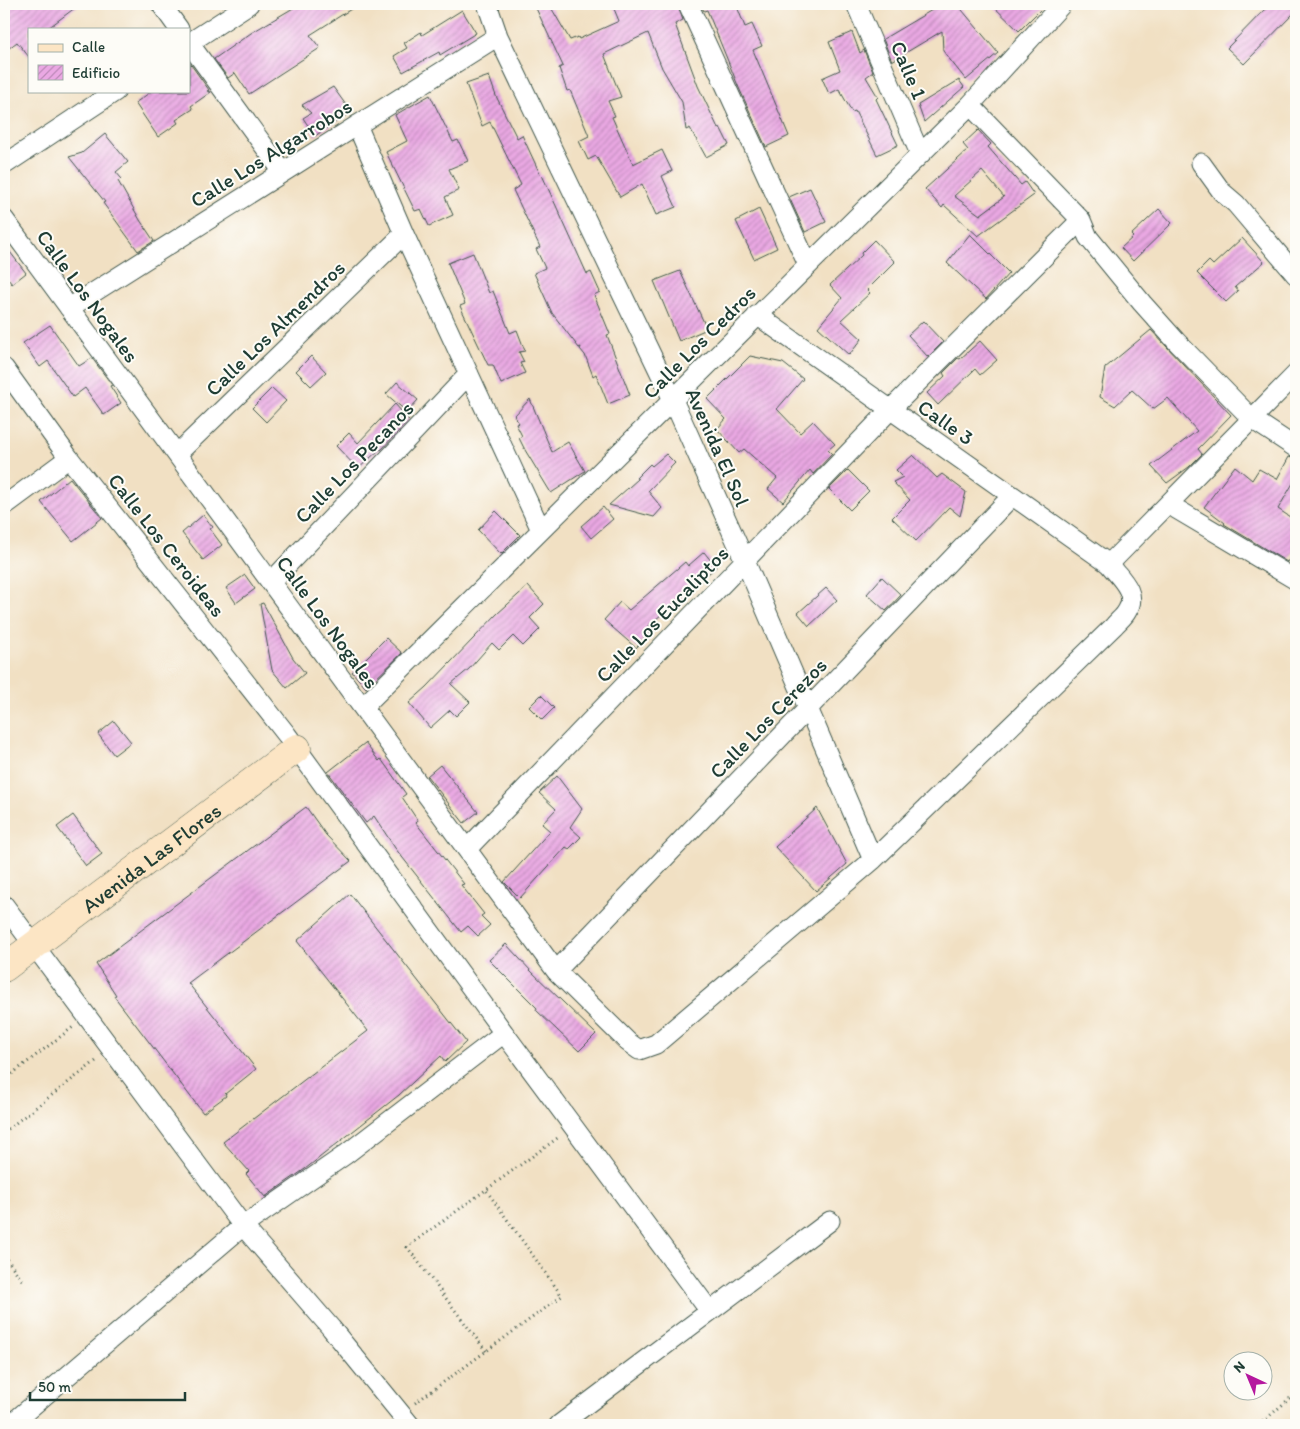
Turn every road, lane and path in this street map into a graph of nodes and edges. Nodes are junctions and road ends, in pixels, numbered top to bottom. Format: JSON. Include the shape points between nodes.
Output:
{"nodes":[{"id":1,"x":161,"y":4,"type":"edge"},
{"id":2,"x":249,"y":4,"type":"edge"},
{"id":3,"x":487,"y":4,"type":"edge"},
{"id":4,"x":688,"y":4,"type":"edge"},
{"id":5,"x":856,"y":4,"type":"edge"},
{"id":6,"x":1062,"y":4,"type":"edge"},
{"id":7,"x":178,"y":28,"type":"edge"},
{"id":8,"x":498,"y":36,"type":"junction"},
{"id":9,"x":190,"y":42,"type":"edge"},
{"id":10,"x":190,"y":44,"type":"edge"},
{"id":11,"x":114,"y":92,"type":"edge"},
{"id":12,"x":970,"y":104,"type":"junction"},
{"id":13,"x":357,"y":125,"type":"junction"},
{"id":14,"x":920,"y":154,"type":"junction"},
{"id":15,"x":1201,"y":163,"type":"dead end"},
{"id":16,"x":4,"y":165,"type":"edge"},
{"id":17,"x":283,"y":172,"type":"junction"},
{"id":18,"x":4,"y":219,"type":"edge"},
{"id":19,"x":1081,"y":220,"type":"junction"},
{"id":20,"x":404,"y":234,"type":"junction"},
{"id":21,"x":808,"y":265,"type":"junction"},
{"id":22,"x":1296,"y":275,"type":"edge"},
{"id":23,"x":69,"y":308,"type":"junction"},
{"id":24,"x":758,"y":316,"type":"junction"},
{"id":25,"x":4,"y":368,"type":"edge"},
{"id":26,"x":469,"y":374,"type":"junction"},
{"id":27,"x":1296,"y":374,"type":"edge"},
{"id":28,"x":673,"y":400,"type":"junction"},
{"id":29,"x":890,"y":410,"type":"junction"},
{"id":30,"x":1252,"y":419,"type":"junction"},
{"id":31,"x":1296,"y":448,"type":"edge"},
{"id":32,"x":177,"y":454,"type":"junction"},
{"id":33,"x":69,"y":458,"type":"junction"},
{"id":34,"x":1012,"y":496,"type":"junction"},
{"id":35,"x":1168,"y":504,"type":"junction"},
{"id":36,"x":4,"y":506,"type":"edge"},
{"id":37,"x":541,"y":530,"type":"junction"},
{"id":38,"x":745,"y":561,"type":"junction"},
{"id":39,"x":1109,"y":564,"type":"junction"},
{"id":40,"x":1296,"y":580,"type":"edge"},
{"id":41,"x":271,"y":582,"type":"junction"},
{"id":42,"x":363,"y":707,"type":"junction"},
{"id":43,"x":808,"y":709,"type":"junction"},
{"id":44,"x":292,"y":742,"type":"junction"},
{"id":45,"x":467,"y":849,"type":"junction"},
{"id":46,"x":873,"y":860,"type":"junction"},
{"id":47,"x":4,"y":905,"type":"edge"},
{"id":48,"x":20,"y":941,"type":"edge"},
{"id":49,"x":4,"y":968,"type":"edge"},
{"id":50,"x":556,"y":971,"type":"junction"},
{"id":51,"x":87,"y":1016,"type":"junction"},
{"id":52,"x":504,"y":1033,"type":"junction"},
{"id":53,"x":628,"y":1042,"type":"joint"},
{"id":54,"x":112,"y":1049,"type":"junction"},
{"id":55,"x":4,"y":1080,"type":"edge"},
{"id":56,"x":573,"y":1126,"type":"junction"},
{"id":57,"x":4,"y":1132,"type":"edge"},
{"id":58,"x":486,"y":1190,"type":"junction"},
{"id":59,"x":830,"y":1221,"type":"dead end"},
{"id":60,"x":243,"y":1226,"type":"junction"},
{"id":61,"x":4,"y":1255,"type":"edge"},
{"id":62,"x":24,"y":1283,"type":"dead end"},
{"id":63,"x":709,"y":1310,"type":"junction"},
{"id":64,"x":486,"y":1351,"type":"junction"},
{"id":65,"x":1296,"y":1393,"type":"edge"},
{"id":66,"x":405,"y":1419,"type":"edge"},
{"id":67,"x":10,"y":1425,"type":"edge"},
{"id":68,"x":559,"y":1425,"type":"edge"},
{"id":69,"x":1260,"y":1425,"type":"edge"}],
"edges":[{"from":1,"to":7,"type":"street"},
{"from":2,"to":9,"type":"street"},
{"from":3,"to":8,"type":"street","name":"Avenida El Sol"},
{"from":4,"to":21,"type":"street"},
{"from":5,"to":14,"type":"street","name":"Calle 1"},
{"from":6,"to":12,"type":"street","name":"Calle Los Cedros"},
{"from":8,"to":13,"type":"street","name":"Calle Los Algarrobos"},
{"from":8,"to":28,"type":"street","name":"Avenida El Sol"},
{"from":10,"to":17,"type":"street"},
{"from":11,"to":16,"type":"street"},
{"from":12,"to":14,"type":"street","name":"Calle Los Cedros"},
{"from":12,"to":19,"type":"street"},
{"from":13,"to":17,"type":"street","name":"Calle Los Algarrobos"},
{"from":13,"to":20,"type":"street"},
{"from":14,"to":21,"type":"street","name":"Calle Los Cedros"},
{"from":15,"to":22,"type":"street","via":[[1222,192]]},
{"from":17,"to":23,"type":"street","name":"Calle Los Algarrobos"},
{"from":18,"to":23,"type":"street","name":"Calle Los Nogales"},
{"from":19,"to":29,"type":"street","name":"Calle Los Eucaliptos"},
{"from":19,"to":30,"type":"street","via":[[1088,237],[1142,303]]},
{"from":20,"to":26,"type":"street"},
{"from":20,"to":32,"type":"street","name":"Calle Los Almendros"},
{"from":21,"to":24,"type":"street","name":"Calle Los Cedros"},
{"from":23,"to":32,"type":"street","name":"Calle Los Nogales"},
{"from":24,"to":28,"type":"street","name":"Calle Los Cedros"},
{"from":24,"to":29,"type":"street","name":"Calle 3"},
{"from":25,"to":33,"type":"street","name":"Calle Los Ceroideas"},
{"from":26,"to":37,"type":"street"},
{"from":26,"to":41,"type":"street","name":"Calle Los Pecanos"},
{"from":27,"to":30,"type":"street"},
{"from":28,"to":37,"type":"street","name":"Calle Los Cedros"},
{"from":28,"to":38,"type":"street","name":"Avenida El Sol"},
{"from":29,"to":34,"type":"street","name":"Calle 3"},
{"from":29,"to":38,"type":"street","name":"Calle Los Eucaliptos"},
{"from":30,"to":31,"type":"street"},
{"from":30,"to":35,"type":"street"},
{"from":32,"to":41,"type":"street","name":"Calle Los Nogales"},
{"from":33,"to":36,"type":"street"},
{"from":33,"to":44,"type":"street","name":"Calle Los Ceroideas"},
{"from":34,"to":39,"type":"street","name":"Calle 3"},
{"from":34,"to":43,"type":"street","name":"Calle Los Cerezos"},
{"from":35,"to":39,"type":"street"},
{"from":35,"to":40,"type":"street"},
{"from":37,"to":42,"type":"street","name":"Calle Los Cedros"},
{"from":38,"to":43,"type":"street","name":"Avenida El Sol"},
{"from":38,"to":45,"type":"street","name":"Calle Los Eucaliptos"},
{"from":39,"to":46,"type":"street","name":"Calle 3","via":[[1129,589],[1128,611]]},
{"from":41,"to":42,"type":"street","name":"Calle Los Nogales"},
{"from":42,"to":45,"type":"street","name":"Calle Los Nogales"},
{"from":43,"to":46,"type":"street","name":"Avenida El Sol"},
{"from":43,"to":50,"type":"street","name":"Calle Los Cerezos"},
{"from":44,"to":48,"type":"street","name":"Avenida Las Flores"},
{"from":44,"to":52,"type":"street","name":"Calle Los Ceroideas"},
{"from":45,"to":50,"type":"street","name":"Calle Los Nogales"},
{"from":46,"to":53,"type":"street","name":"Calle 3","via":[[656,1044],[639,1050]]},
{"from":47,"to":48,"type":"street"},
{"from":48,"to":49,"type":"street","name":"Avenida Las Flores"},
{"from":48,"to":51,"type":"street"},
{"from":50,"to":53,"type":"street","name":"Calle Los Nogales"},
{"from":51,"to":54,"type":"street"},
{"from":51,"to":55,"type":"path"},
{"from":52,"to":56,"type":"street","name":"Calle Los Ceroideas"},
{"from":52,"to":60,"type":"street","via":[[345,1155]]},
{"from":54,"to":57,"type":"path"},
{"from":54,"to":60,"type":"street"},
{"from":56,"to":58,"type":"path"},
{"from":56,"to":63,"type":"street","name":"Calle Los Ceroideas"},
{"from":58,"to":64,"type":"path","via":[[562,1296]]},
{"from":58,"to":64,"type":"path","via":[[407,1247]]},
{"from":59,"to":63,"type":"street"},
{"from":60,"to":66,"type":"street"},
{"from":60,"to":67,"type":"street"},
{"from":61,"to":62,"type":"path"},
{"from":63,"to":68,"type":"street"},
{"from":64,"to":66,"type":"path"},
{"from":65,"to":69,"type":"path"}]}
